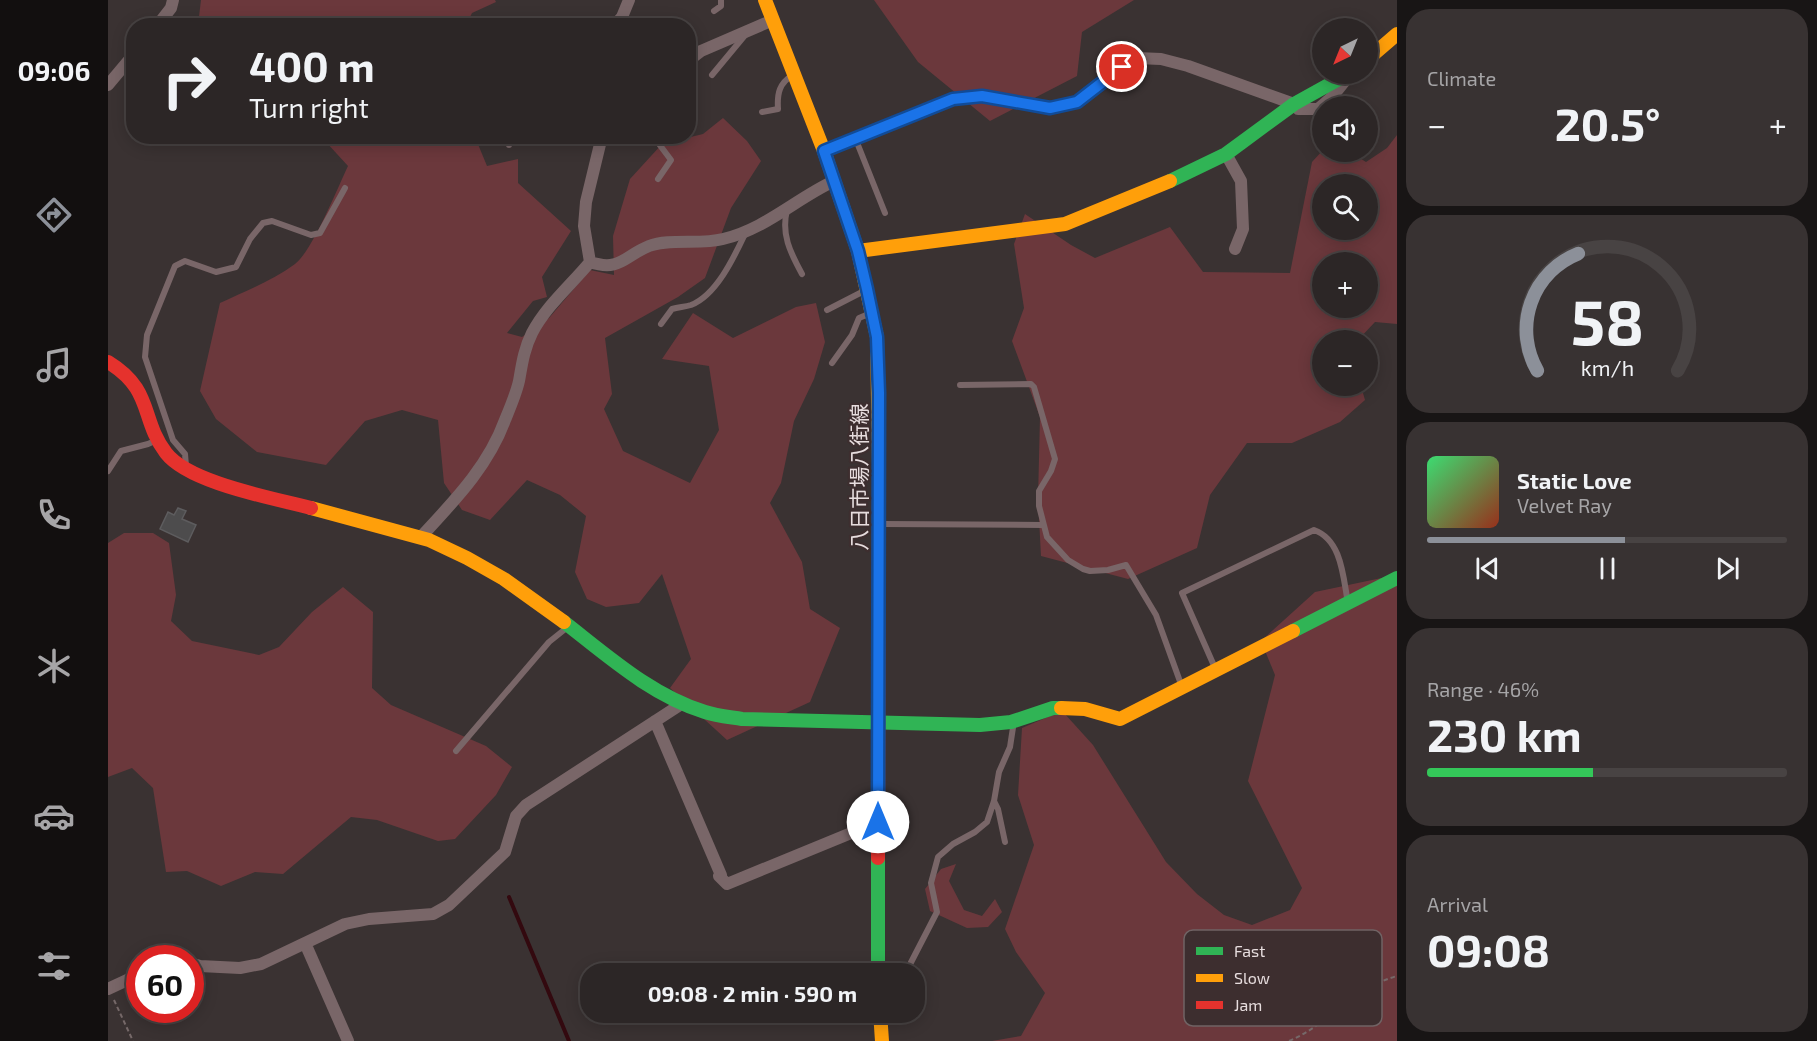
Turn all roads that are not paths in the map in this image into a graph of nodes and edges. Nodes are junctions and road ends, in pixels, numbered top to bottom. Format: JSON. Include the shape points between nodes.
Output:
{"nodes":[{"id":1,"x":173,"y":0,"type":"edge"},
{"id":2,"x":628,"y":0,"type":"edge"},
{"id":3,"x":721,"y":0,"type":"edge"},
{"id":4,"x":765,"y":0,"type":"edge"},
{"id":5,"x":714,"y":11,"type":"dead end"},
{"id":6,"x":163,"y":18,"type":"edge"},
{"id":7,"x":621,"y":18,"type":"edge"},
{"id":8,"x":773,"y":20,"type":"junction"},
{"id":9,"x":748,"y":32,"type":"junction"},
{"id":10,"x":1397,"y":34,"type":"edge"},
{"id":11,"x":1378,"y":50,"type":"edge"},
{"id":12,"x":696,"y":55,"type":"edge"},
{"id":13,"x":126,"y":64,"type":"edge"},
{"id":14,"x":794,"y":74,"type":"junction"},
{"id":15,"x":712,"y":75,"type":"dead end"},
{"id":16,"x":1331,"y":84,"type":"edge"},
{"id":17,"x":108,"y":85,"type":"edge"},
{"id":18,"x":1294,"y":104,"type":"junction"},
{"id":19,"x":762,"y":112,"type":"dead end"},
{"id":20,"x":856,"y":140,"type":"junction"},
{"id":21,"x":600,"y":144,"type":"edge"},
{"id":22,"x":658,"y":144,"type":"edge"},
{"id":23,"x":824,"y":151,"type":"junction"},
{"id":24,"x":1226,"y":154,"type":"junction"},
{"id":25,"x":658,"y":180,"type":"dead end"},
{"id":26,"x":834,"y":181,"type":"junction"},
{"id":27,"x":345,"y":188,"type":"dead end"},
{"id":28,"x":788,"y":206,"type":"junction"},
{"id":29,"x":885,"y":213,"type":"dead end"},
{"id":30,"x":748,"y":230,"type":"junction"},
{"id":31,"x":1235,"y":249,"type":"dead end"},
{"id":32,"x":858,"y":251,"type":"junction"},
{"id":33,"x":590,"y":262,"type":"junction"},
{"id":34,"x":802,"y":274,"type":"dead end"},
{"id":35,"x":867,"y":289,"type":"junction"},
{"id":36,"x":827,"y":310,"type":"dead end"},
{"id":37,"x":871,"y":313,"type":"junction"},
{"id":38,"x":661,"y":324,"type":"dead end"},
{"id":39,"x":108,"y":362,"type":"edge"},
{"id":40,"x":832,"y":363,"type":"dead end"},
{"id":41,"x":960,"y":385,"type":"dead end"},
{"id":42,"x":157,"y":440,"type":"junction"},
{"id":43,"x":108,"y":471,"type":"edge"},
{"id":44,"x":187,"y":471,"type":"junction"},
{"id":45,"x":878,"y":524,"type":"junction"},
{"id":46,"x":1043,"y":525,"type":"junction"},
{"id":47,"x":420,"y":538,"type":"junction"},
{"id":48,"x":1397,"y":578,"type":"edge"},
{"id":49,"x":1348,"y":603,"type":"junction"},
{"id":50,"x":570,"y":626,"type":"junction"},
{"id":51,"x":1216,"y":671,"type":"junction"},
{"id":52,"x":1183,"y":688,"type":"junction"},
{"id":53,"x":683,"y":703,"type":"junction"},
{"id":54,"x":655,"y":721,"type":"junction"},
{"id":55,"x":1014,"y":721,"type":"junction"},
{"id":56,"x":877,"y":722,"type":"junction"},
{"id":57,"x":456,"y":751,"type":"dead end"},
{"id":58,"x":994,"y":801,"type":"junction"},
{"id":59,"x":878,"y":822,"type":"junction"},
{"id":60,"x":1005,"y":842,"type":"dead end"},
{"id":61,"x":305,"y":943,"type":"junction"},
{"id":62,"x":878,"y":963,"type":"edge"},
{"id":63,"x":911,"y":963,"type":"edge"},
{"id":64,"x":204,"y":966,"type":"edge"},
{"id":65,"x":126,"y":981,"type":"edge"},
{"id":66,"x":109,"y":989,"type":"edge"},
{"id":67,"x":881,"y":1023,"type":"edge"},
{"id":68,"x":348,"y":1041,"type":"edge"},
{"id":69,"x":882,"y":1041,"type":"edge"}],
"edges":[{"from":1,"to":6,"type":"street"},
{"from":2,"to":7,"type":"street"},
{"from":3,"to":5,"type":"lane","via":[[721,6]]},
{"from":4,"to":8,"type":"street","name":"八日市場八街線"},
{"from":8,"to":9,"type":"street"},
{"from":8,"to":14,"type":"street","name":"八日市場八街線"},
{"from":9,"to":12,"type":"street"},
{"from":9,"to":15,"type":"lane"},
{"from":10,"to":11,"type":"street"},
{"from":13,"to":17,"type":"street"},
{"from":14,"to":19,"type":"lane","via":[[781,84],[778,109]]},
{"from":14,"to":23,"type":"street","name":"八日市場八街線"},
{"from":16,"to":18,"type":"street"},
{"from":18,"to":20,"type":"street","via":[[1188,66],[1136,58],[1077,102],[1050,108],[982,96],[953,99]]},
{"from":18,"to":24,"type":"street"},
{"from":20,"to":23,"type":"street"},
{"from":20,"to":29,"type":"lane"},
{"from":21,"to":33,"type":"street","via":[[586,202],[584,226]]},
{"from":22,"to":25,"type":"lane","via":[[671,160]]},
{"from":23,"to":26,"type":"street","name":"八日市場八街線"},
{"from":24,"to":31,"type":"street","via":[[1241,181],[1243,229]]},
{"from":24,"to":32,"type":"street","via":[[1167,183],[1065,224]]},
{"from":26,"to":28,"type":"street"},
{"from":26,"to":32,"type":"street","name":"八日市場八街線"},
{"from":27,"to":44,"type":"lane","via":[[320,233],[311,235],[272,221],[263,223],[236,267],[216,272],[185,261],[175,266],[147,335],[146,357],[173,440],[185,454]]},
{"from":28,"to":30,"type":"street"},
{"from":28,"to":34,"type":"lane","via":[[784,234]]},
{"from":30,"to":33,"type":"street","via":[[723,240],[651,246],[604,267]]},
{"from":30,"to":38,"type":"lane","via":[[724,276],[699,301],[672,309]]},
{"from":32,"to":35,"type":"street","name":"八日市場八街線"},
{"from":33,"to":47,"type":"street","via":[[532,333],[522,357],[515,393],[491,450],[469,485]]},
{"from":35,"to":36,"type":"lane"},
{"from":35,"to":37,"type":"street","name":"八日市場八街線"},
{"from":37,"to":40,"type":"lane","via":[[860,318]]},
{"from":37,"to":45,"type":"street","name":"八日市場八街線","via":[[878,362]]},
{"from":39,"to":42,"type":"street","via":[[131,380],[139,392]]},
{"from":41,"to":46,"type":"lane","via":[[1034,387],[1055,459],[1039,491]]},
{"from":42,"to":43,"type":"lane","via":[[121,451]]},
{"from":42,"to":44,"type":"street","via":[[170,458]]},
{"from":44,"to":47,"type":"street","via":[[207,480]]},
{"from":45,"to":46,"type":"lane"},
{"from":45,"to":56,"type":"street","name":"八日市場八街線"},
{"from":46,"to":52,"type":"lane","via":[[1050,541],[1083,569],[1108,570],[1126,565],[1156,615]]},
{"from":47,"to":50,"type":"street","via":[[495,574]]},
{"from":48,"to":49,"type":"street"},
{"from":49,"to":51,"type":"street"},
{"from":49,"to":51,"type":"lane","via":[[1337,551],[1323,533],[1314,530],[1182,593]]},
{"from":50,"to":53,"type":"street","via":[[644,684]]},
{"from":50,"to":57,"type":"lane","via":[[549,642]]},
{"from":51,"to":52,"type":"street"},
{"from":52,"to":55,"type":"street","via":[[1120,719],[1085,709],[1053,708]]},
{"from":53,"to":54,"type":"street"},
{"from":53,"to":56,"type":"street","via":[[707,713],[742,719]]},
{"from":54,"to":59,"type":"street","via":[[719,876],[727,884]]},
{"from":54,"to":61,"type":"street","via":[[526,805],[516,816],[505,852],[449,905],[433,914],[345,924]]},
{"from":55,"to":56,"type":"street","via":[[980,725]]},
{"from":55,"to":58,"type":"lane"},
{"from":56,"to":59,"type":"street","name":"八日市場八街線"},
{"from":58,"to":60,"type":"lane"},
{"from":58,"to":63,"type":"lane","via":[[987,822],[938,857],[931,883],[937,912]]},
{"from":59,"to":62,"type":"street","name":"八日市場八街線"},
{"from":61,"to":64,"type":"street","via":[[261,964],[240,968]]},
{"from":61,"to":68,"type":"street"},
{"from":65,"to":66,"type":"street"},
{"from":67,"to":69,"type":"street"}]}
